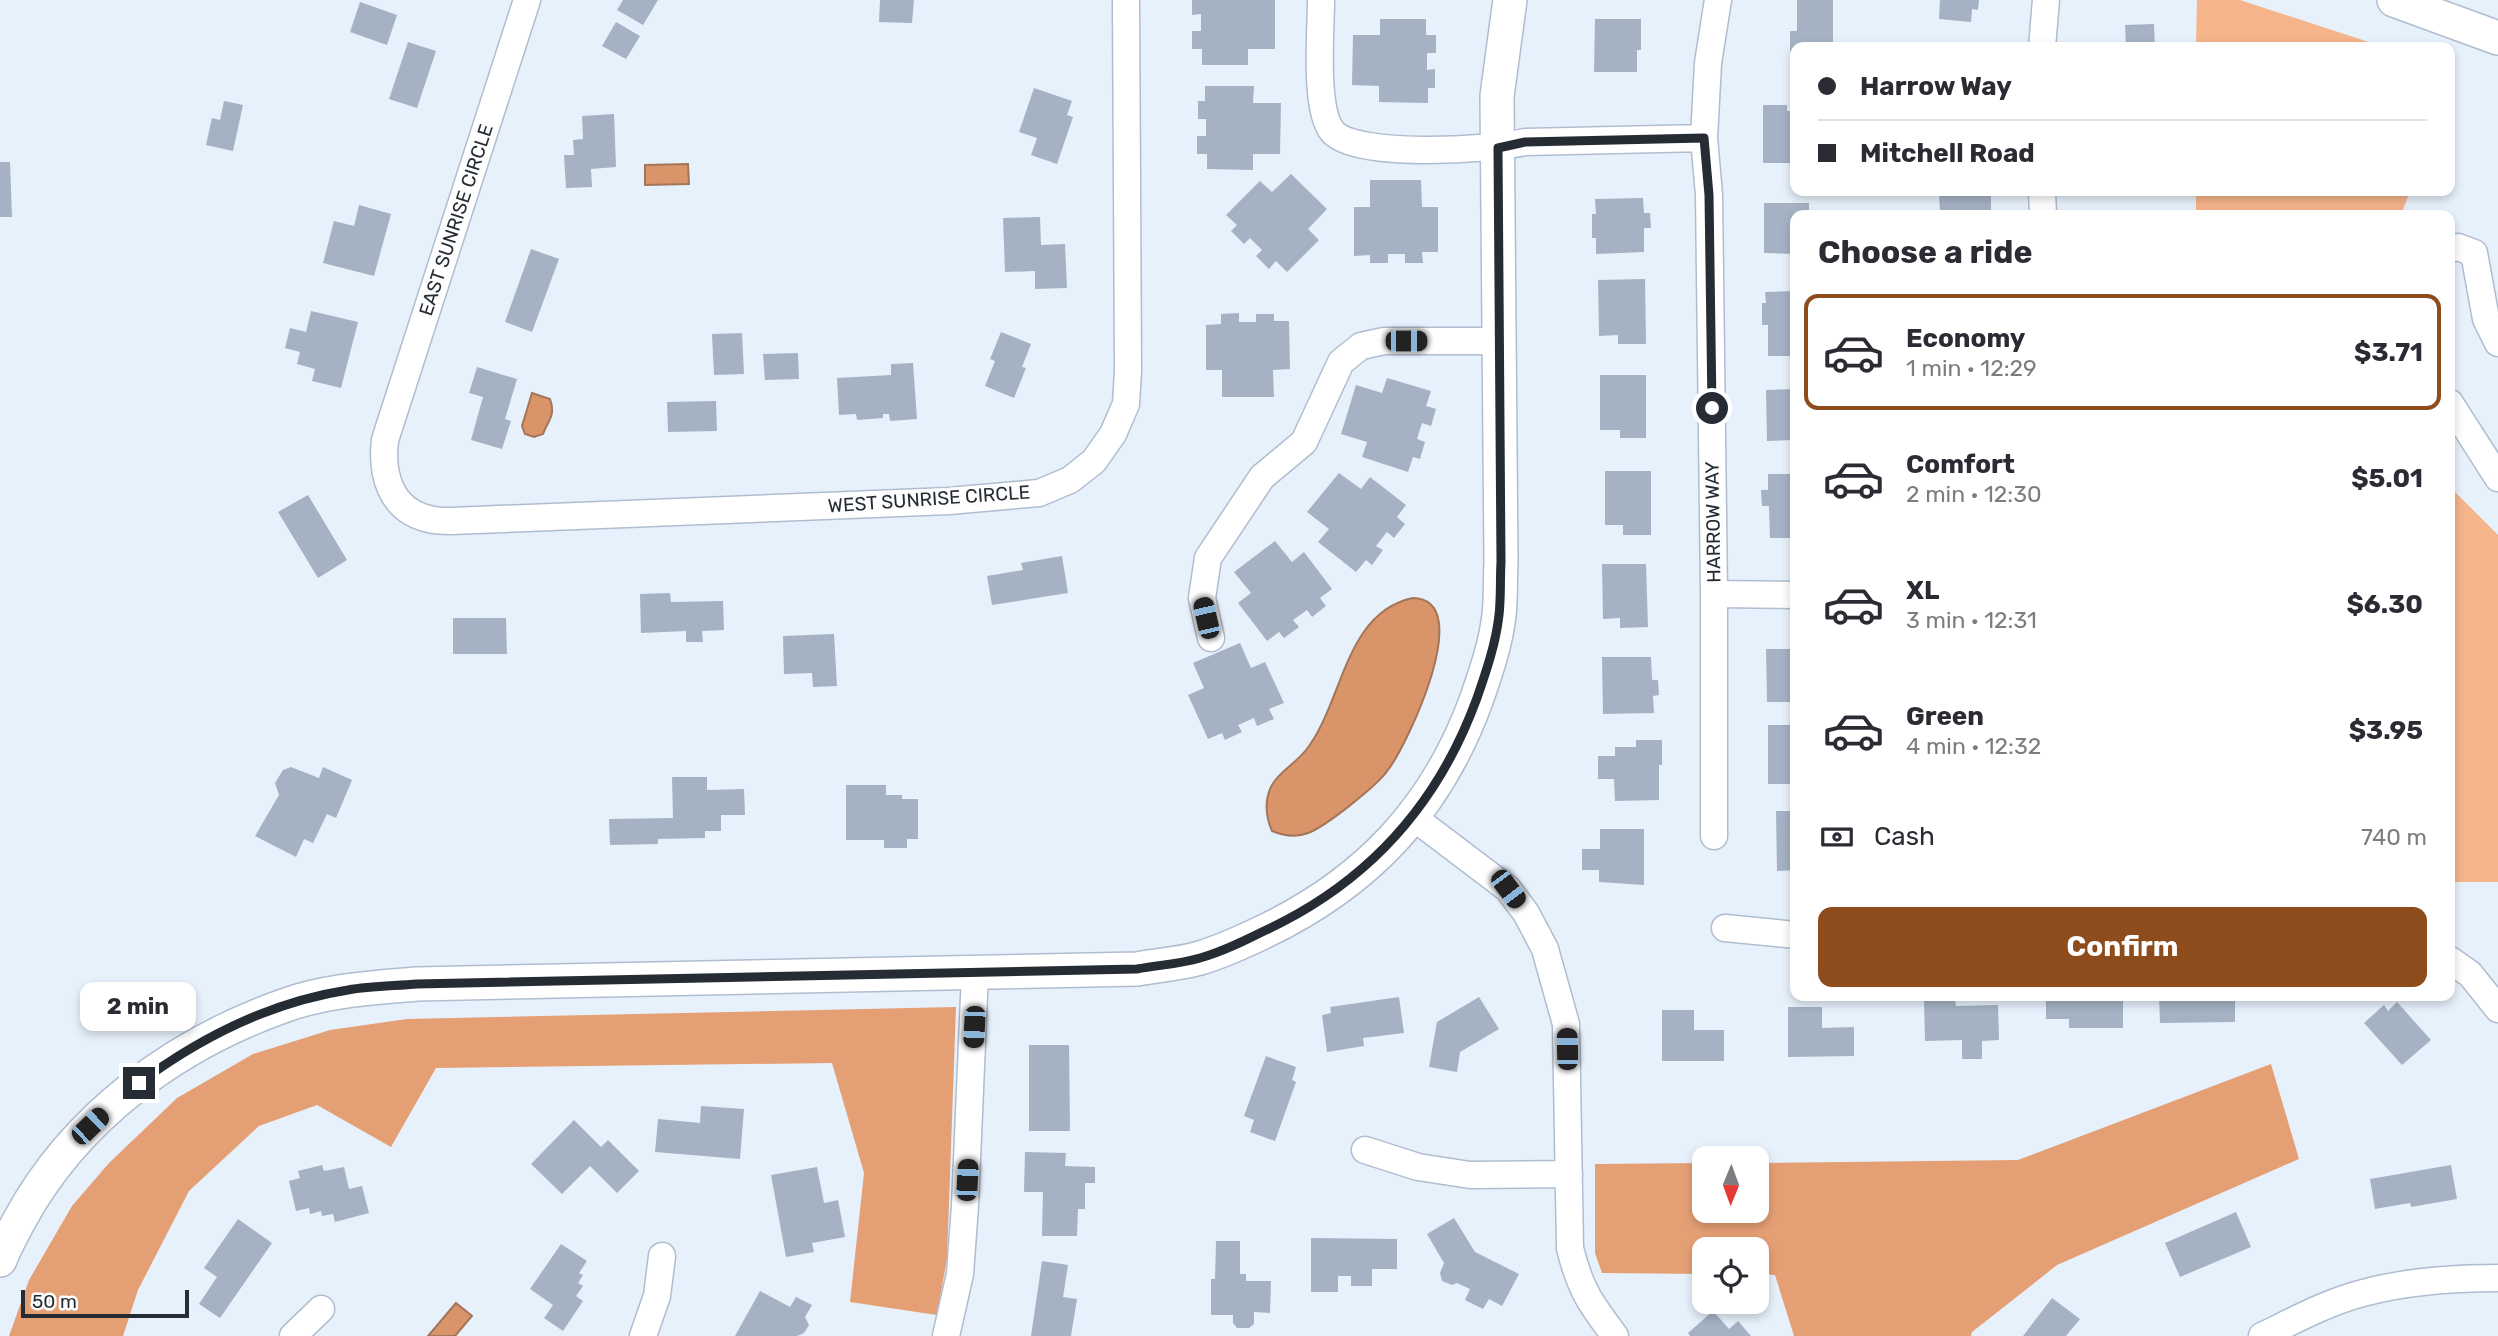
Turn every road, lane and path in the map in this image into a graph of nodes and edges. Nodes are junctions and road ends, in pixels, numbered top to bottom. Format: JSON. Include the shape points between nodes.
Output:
{"nodes":[{"id":1,"x":527,"y":0,"type":"edge"},
{"id":2,"x":1126,"y":0,"type":"edge"},
{"id":3,"x":1321,"y":0,"type":"edge"},
{"id":4,"x":1510,"y":0,"type":"edge"},
{"id":5,"x":1718,"y":0,"type":"edge"},
{"id":6,"x":2046,"y":0,"type":"edge"},
{"id":7,"x":2394,"y":0,"type":"edge"},
{"id":8,"x":2498,"y":38,"type":"edge"},
{"id":9,"x":2042,"y":42,"type":"edge"},
{"id":10,"x":1704,"y":138,"type":"junction"},
{"id":11,"x":1498,"y":148,"type":"junction"},
{"id":12,"x":2455,"y":248,"type":"edge"},
{"id":13,"x":1498,"y":341,"type":"junction"},
{"id":14,"x":2498,"y":343,"type":"edge"},
{"id":15,"x":2455,"y":411,"type":"edge"},
{"id":16,"x":385,"y":440,"type":"joint"},
{"id":17,"x":2498,"y":478,"type":"edge"},
{"id":18,"x":1714,"y":594,"type":"junction"},
{"id":19,"x":1790,"y":594,"type":"edge"},
{"id":20,"x":1211,"y":638,"type":"dead end"},
{"id":21,"x":1413,"y":817,"type":"junction"},
{"id":22,"x":1714,"y":836,"type":"dead end"},
{"id":23,"x":1725,"y":928,"type":"dead end"},
{"id":24,"x":1790,"y":934,"type":"edge"},
{"id":25,"x":2455,"y":964,"type":"edge"},
{"id":26,"x":975,"y":973,"type":"junction"},
{"id":27,"x":2498,"y":1009,"type":"edge"},
{"id":28,"x":1365,"y":1150,"type":"dead end"},
{"id":29,"x":1569,"y":1174,"type":"junction"},
{"id":30,"x":662,"y":1256,"type":"dead end"},
{"id":31,"x":0,"y":1259,"type":"edge"},
{"id":32,"x":2498,"y":1278,"type":"edge"},
{"id":33,"x":321,"y":1309,"type":"dead end"},
{"id":34,"x":293,"y":1336,"type":"edge"},
{"id":35,"x":643,"y":1336,"type":"edge"},
{"id":36,"x":946,"y":1336,"type":"edge"},
{"id":37,"x":1615,"y":1336,"type":"edge"},
{"id":38,"x":2262,"y":1336,"type":"edge"}],
"edges":[{"from":1,"to":16,"type":"street","name":"EAST SUNRISE CIRCLE"},
{"from":2,"to":16,"type":"street","name":"WEST SUNRISE CIRCLE","via":[[1126,404],[1094,461],[1070,480],[1039,493],[949,501],[451,521],[428,519],[408,510],[394,494],[385,477]]},
{"from":3,"to":11,"type":"street","via":[[1321,101],[1333,133],[1351,144],[1375,149]]},
{"from":4,"to":11,"type":"main road","via":[[1497,96]]},
{"from":5,"to":10,"type":"street","name":"HARROW WAY","via":[[1708,63]]},
{"from":6,"to":9,"type":"street"},
{"from":7,"to":8,"type":"main road"},
{"from":10,"to":11,"type":"street","via":[[1525,142]]},
{"from":10,"to":18,"type":"street","name":"HARROW WAY"},
{"from":11,"to":13,"type":"main road"},
{"from":12,"to":14,"type":"street","via":[[2474,253],[2486,319]]},
{"from":13,"to":20,"type":"street","via":[[1384,341],[1361,346],[1341,362],[1304,442],[1262,477],[1208,558],[1202,598]]},
{"from":13,"to":21,"type":"main road","via":[[1499,617],[1464,735]]},
{"from":15,"to":17,"type":"street"},
{"from":18,"to":19,"type":"street"},
{"from":18,"to":22,"type":"street","name":"HARROW WAY"},
{"from":21,"to":26,"type":"main road","via":[[1345,885],[1292,919],[1199,958],[1137,969]]},
{"from":21,"to":29,"type":"street","via":[[1508,889],[1545,949],[1566,1024]]},
{"from":23,"to":24,"type":"street"},
{"from":25,"to":27,"type":"street","via":[[2470,974]]},
{"from":26,"to":31,"type":"main road","via":[[417,984],[348,990],[288,1004],[228,1027],[173,1058],[122,1095],[74,1142],[34,1193]]},
{"from":26,"to":36,"type":"street","via":[[960,1274]]},
{"from":28,"to":29,"type":"street","via":[[1418,1167],[1470,1175]]},
{"from":29,"to":37,"type":"street","via":[[1570,1248],[1578,1279]]},
{"from":30,"to":35,"type":"street","via":[[657,1296]]},
{"from":32,"to":38,"type":"street","via":[[2412,1282],[2361,1293]]},
{"from":33,"to":34,"type":"street"}]}
